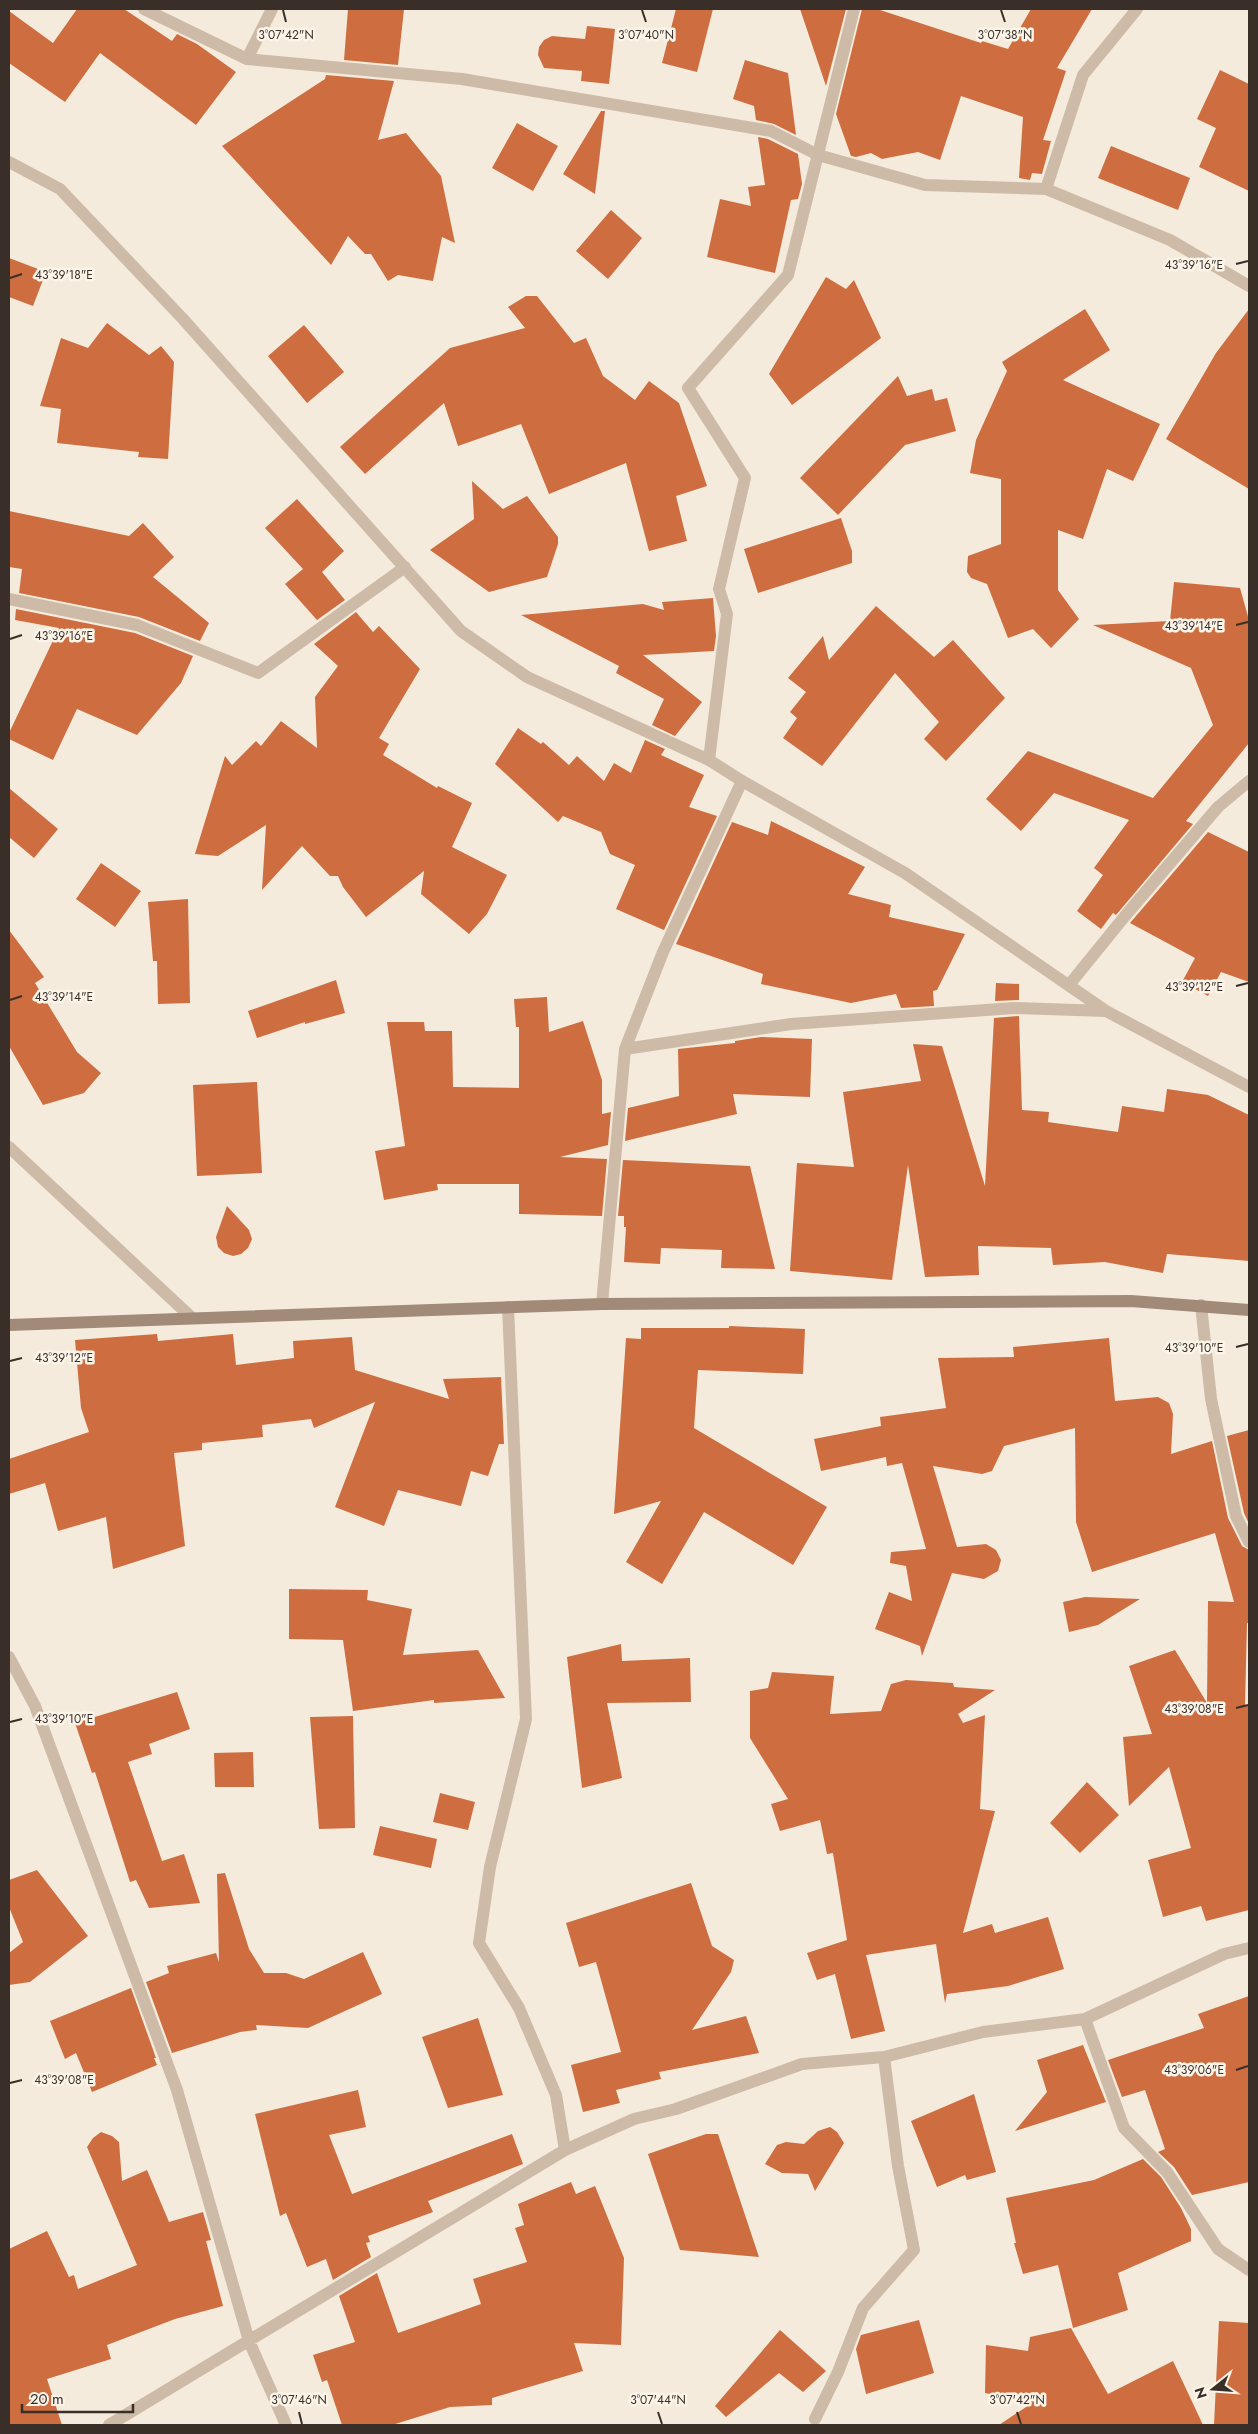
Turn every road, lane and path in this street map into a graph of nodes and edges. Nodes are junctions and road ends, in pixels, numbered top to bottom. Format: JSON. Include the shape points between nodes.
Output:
{"nodes":[{"id":1,"x":144,"y":9,"type":"edge"},
{"id":2,"x":272,"y":9,"type":"edge"},
{"id":3,"x":854,"y":9,"type":"edge"},
{"id":4,"x":1137,"y":9,"type":"edge"},
{"id":5,"x":247,"y":59,"type":"junction"},
{"id":6,"x":818,"y":155,"type":"junction"},
{"id":7,"x":9,"y":162,"type":"edge"},
{"id":8,"x":1046,"y":189,"type":"junction"},
{"id":9,"x":1249,"y":286,"type":"edge"},
{"id":10,"x":405,"y":567,"type":"junction"},
{"id":11,"x":9,"y":599,"type":"edge"},
{"id":12,"x":709,"y":760,"type":"junction"},
{"id":13,"x":742,"y":781,"type":"junction"},
{"id":14,"x":1249,"y":782,"type":"edge"},
{"id":15,"x":1069,"y":986,"type":"junction"},
{"id":16,"x":1106,"y":1011,"type":"junction"},
{"id":17,"x":625,"y":1049,"type":"junction"},
{"id":18,"x":1249,"y":1087,"type":"edge"},
{"id":19,"x":9,"y":1147,"type":"edge"},
{"id":20,"x":602,"y":1304,"type":"junction"},
{"id":21,"x":1201,"y":1305,"type":"junction"},
{"id":22,"x":508,"y":1307,"type":"junction"},
{"id":23,"x":1249,"y":1310,"type":"edge"},
{"id":24,"x":192,"y":1318,"type":"junction"},
{"id":25,"x":9,"y":1325,"type":"edge"},
{"id":26,"x":1249,"y":1542,"type":"edge"},
{"id":27,"x":9,"y":1657,"type":"edge"},
{"id":28,"x":1249,"y":1948,"type":"edge"},
{"id":29,"x":1085,"y":2019,"type":"junction"},
{"id":30,"x":884,"y":2057,"type":"junction"},
{"id":31,"x":565,"y":2150,"type":"junction"},
{"id":32,"x":1249,"y":2270,"type":"edge"},
{"id":33,"x":249,"y":2341,"type":"junction"},
{"id":34,"x":815,"y":2419,"type":"dead end"},
{"id":35,"x":109,"y":2425,"type":"edge"},
{"id":36,"x":286,"y":2425,"type":"edge"}],
"edges":[{"from":1,"to":5,"type":"street"},
{"from":2,"to":5,"type":"street"},
{"from":3,"to":6,"type":"street"},
{"from":4,"to":8,"type":"street","via":[[1083,75]]},
{"from":5,"to":6,"type":"street","via":[[462,79],[529,90],[771,131]]},
{"from":6,"to":8,"type":"street","via":[[925,185]]},
{"from":6,"to":12,"type":"street","via":[[788,275],[688,388],[745,478],[719,589],[727,614]]},
{"from":7,"to":10,"type":"street","via":[[60,189],[183,318]]},
{"from":8,"to":9,"type":"street","via":[[1170,240]]},
{"from":10,"to":11,"type":"street","via":[[258,673],[137,625]]},
{"from":10,"to":12,"type":"street","via":[[461,632],[527,678]]},
{"from":12,"to":13,"type":"street"},
{"from":13,"to":15,"type":"street","via":[[905,873]]},
{"from":13,"to":17,"type":"street","via":[[663,952]]},
{"from":14,"to":15,"type":"street","via":[[1218,807]]},
{"from":15,"to":16,"type":"street"},
{"from":16,"to":17,"type":"street","via":[[1014,1008],[792,1024]]},
{"from":16,"to":18,"type":"street"},
{"from":17,"to":20,"type":"street"},
{"from":19,"to":24,"type":"street"},
{"from":20,"to":21,"type":"street","via":[[1131,1301]]},
{"from":20,"to":22,"type":"street"},
{"from":21,"to":23,"type":"street"},
{"from":21,"to":26,"type":"street","via":[[1211,1399],[1236,1516]]},
{"from":22,"to":24,"type":"street"},
{"from":22,"to":31,"type":"street","via":[[526,1719],[490,1866],[479,1943],[519,2008],[556,2095]]},
{"from":24,"to":25,"type":"street"},
{"from":27,"to":33,"type":"street","via":[[35,1706],[177,2090]]},
{"from":28,"to":29,"type":"street","via":[[1224,1954]]},
{"from":29,"to":30,"type":"street","via":[[983,2032]]},
{"from":29,"to":32,"type":"street","via":[[1124,2128],[1167,2172],[1218,2249]]},
{"from":30,"to":31,"type":"street","via":[[802,2064],[676,2108],[634,2119]]},
{"from":30,"to":34,"type":"street","via":[[898,2166],[914,2250],[863,2308]]},
{"from":31,"to":33,"type":"street"},
{"from":33,"to":35,"type":"street"},
{"from":33,"to":36,"type":"street"}]}
